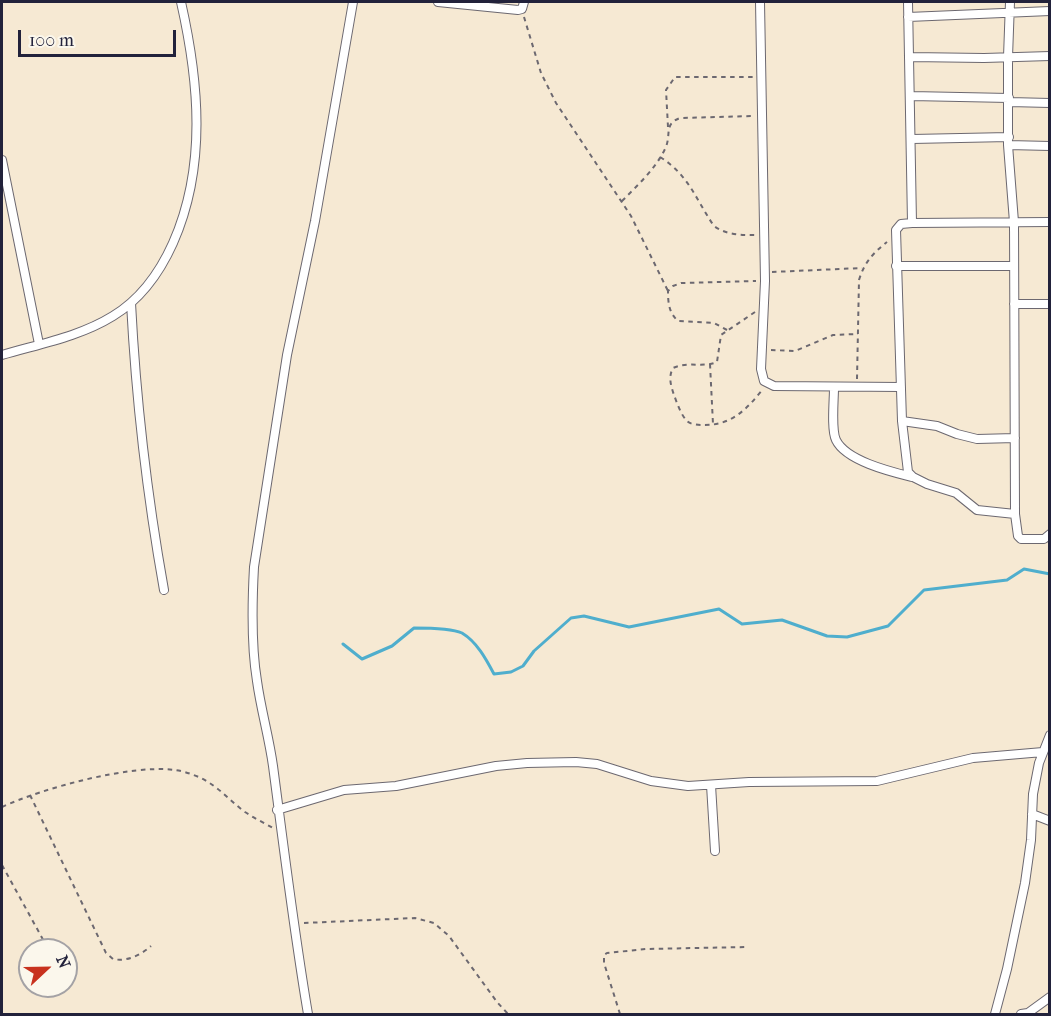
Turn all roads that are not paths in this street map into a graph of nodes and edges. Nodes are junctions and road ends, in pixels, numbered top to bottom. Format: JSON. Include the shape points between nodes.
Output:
{"nodes":[{"id":1,"x":182,"y":2,"type":"edge"},
{"id":2,"x":353,"y":2,"type":"edge"},
{"id":3,"x":438,"y":2,"type":"edge"},
{"id":4,"x":760,"y":2,"type":"edge"},
{"id":5,"x":908,"y":2,"type":"edge"},
{"id":6,"x":1010,"y":2,"type":"edge"},
{"id":7,"x":478,"y":3,"type":"edge"},
{"id":8,"x":523,"y":5,"type":"edge"},
{"id":9,"x":1050,"y":11,"type":"edge"},
{"id":10,"x":1009,"y":13,"type":"junction"},
{"id":11,"x":908,"y":17,"type":"junction"},
{"id":12,"x":1050,"y":56,"type":"edge"},
{"id":13,"x":910,"y":57,"type":"junction"},
{"id":14,"x":1008,"y":57,"type":"junction"},
{"id":15,"x":911,"y":96,"type":"junction"},
{"id":16,"x":1009,"y":100,"type":"junction"},
{"id":17,"x":1050,"y":103,"type":"edge"},
{"id":18,"x":912,"y":139,"type":"junction"},
{"id":19,"x":1009,"y":141,"type":"junction"},
{"id":20,"x":1050,"y":146,"type":"edge"},
{"id":21,"x":2,"y":160,"type":"edge"},
{"id":22,"x":1014,"y":222,"type":"junction"},
{"id":23,"x":1050,"y":222,"type":"edge"},
{"id":24,"x":912,"y":223,"type":"junction"},
{"id":25,"x":896,"y":266,"type":"junction"},
{"id":26,"x":1014,"y":267,"type":"junction"},
{"id":27,"x":131,"y":303,"type":"junction"},
{"id":28,"x":1014,"y":304,"type":"junction"},
{"id":29,"x":1050,"y":304,"type":"edge"},
{"id":30,"x":39,"y":344,"type":"junction"},
{"id":31,"x":2,"y":355,"type":"edge"},
{"id":32,"x":901,"y":387,"type":"junction"},
{"id":33,"x":834,"y":388,"type":"junction"},
{"id":34,"x":902,"y":421,"type":"junction"},
{"id":35,"x":1015,"y":438,"type":"junction"},
{"id":36,"x":913,"y":477,"type":"junction"},
{"id":37,"x":1016,"y":514,"type":"junction"},
{"id":38,"x":1050,"y":534,"type":"edge"},
{"id":39,"x":164,"y":590,"type":"dead end"},
{"id":40,"x":1050,"y":735,"type":"edge"},
{"id":41,"x":1043,"y":752,"type":"junction"},
{"id":42,"x":711,"y":785,"type":"junction"},
{"id":43,"x":277,"y":810,"type":"junction"},
{"id":44,"x":1032,"y":814,"type":"junction"},
{"id":45,"x":1050,"y":821,"type":"edge"},
{"id":46,"x":716,"y":851,"type":"dead end"},
{"id":47,"x":1050,"y":997,"type":"edge"},
{"id":48,"x":308,"y":1014,"type":"edge"},
{"id":49,"x":995,"y":1014,"type":"edge"},
{"id":50,"x":1021,"y":1014,"type":"edge"}],
"edges":[{"from":1,"to":27,"type":"street","via":[[195,78],[192,184],[166,259]]},
{"from":2,"to":43,"type":"street","via":[[287,355],[254,567],[256,677],[273,765]]},
{"from":3,"to":7,"type":"street"},
{"from":4,"to":33,"type":"street","via":[[765,277],[761,369],[764,381],[774,386]]},
{"from":5,"to":11,"type":"street"},
{"from":6,"to":10,"type":"street"},
{"from":7,"to":8,"type":"street","via":[[518,10]]},
{"from":9,"to":10,"type":"street"},
{"from":10,"to":11,"type":"street"},
{"from":10,"to":14,"type":"street"},
{"from":11,"to":13,"type":"street"},
{"from":12,"to":14,"type":"street"},
{"from":13,"to":14,"type":"street"},
{"from":13,"to":15,"type":"street"},
{"from":14,"to":16,"type":"street"},
{"from":15,"to":16,"type":"street"},
{"from":15,"to":18,"type":"street"},
{"from":16,"to":17,"type":"street"},
{"from":16,"to":19,"type":"street"},
{"from":18,"to":19,"type":"street"},
{"from":18,"to":24,"type":"street"},
{"from":19,"to":20,"type":"street"},
{"from":19,"to":22,"type":"street"},
{"from":21,"to":30,"type":"street"},
{"from":22,"to":23,"type":"street"},
{"from":22,"to":24,"type":"street"},
{"from":22,"to":26,"type":"street"},
{"from":24,"to":25,"type":"street","via":[[898,225],[896,230]]},
{"from":25,"to":26,"type":"street"},
{"from":25,"to":32,"type":"street"},
{"from":26,"to":28,"type":"street"},
{"from":27,"to":30,"type":"street","via":[[100,324]]},
{"from":27,"to":39,"type":"street","via":[[139,419]]},
{"from":28,"to":29,"type":"street"},
{"from":28,"to":35,"type":"street"},
{"from":30,"to":31,"type":"street"},
{"from":32,"to":33,"type":"street"},
{"from":32,"to":34,"type":"street"},
{"from":33,"to":36,"type":"street","via":[[838,444],[857,458]]},
{"from":34,"to":35,"type":"street","via":[[937,426],[977,439]]},
{"from":34,"to":36,"type":"street","via":[[908,472]]},
{"from":35,"to":37,"type":"street"},
{"from":36,"to":37,"type":"street","via":[[956,492],[977,510]]},
{"from":37,"to":38,"type":"street","via":[[1021,539],[1044,539]]},
{"from":40,"to":41,"type":"street"},
{"from":41,"to":42,"type":"street","via":[[973,758],[877,781]]},
{"from":41,"to":44,"type":"street"},
{"from":42,"to":43,"type":"street","via":[[668,784],[597,764],[527,762],[396,786],[344,790]]},
{"from":42,"to":46,"type":"street"},
{"from":43,"to":48,"type":"street"},
{"from":44,"to":45,"type":"street"},
{"from":44,"to":49,"type":"street","via":[[1025,883]]},
{"from":47,"to":50,"type":"street"}]}
